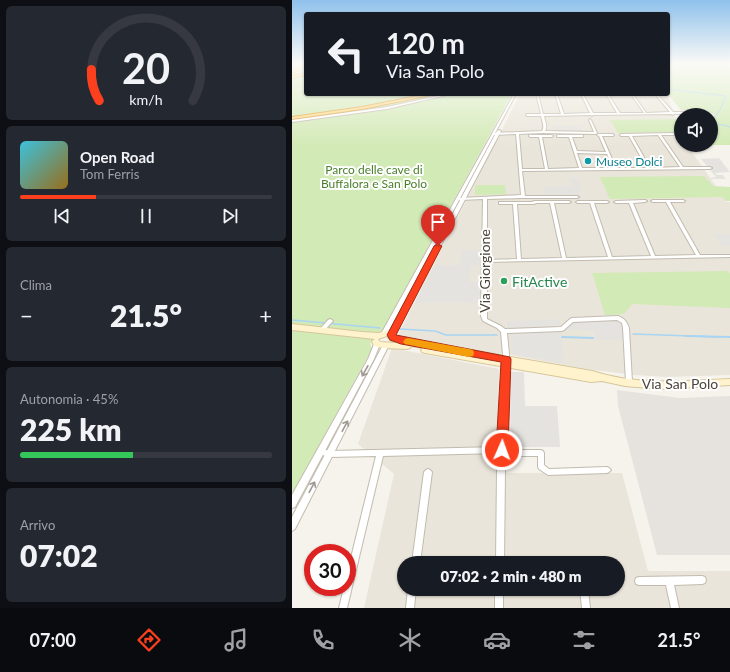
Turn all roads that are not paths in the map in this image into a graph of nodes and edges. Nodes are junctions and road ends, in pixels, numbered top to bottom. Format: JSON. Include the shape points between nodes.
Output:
{"nodes":[{"id":1,"x":419,"y":96,"type":"edge"},
{"id":2,"x":424,"y":96,"type":"edge"},
{"id":3,"x":441,"y":96,"type":"edge"},
{"id":4,"x":514,"y":96,"type":"edge"},
{"id":5,"x":517,"y":96,"type":"edge"},
{"id":6,"x":537,"y":96,"type":"edge"},
{"id":7,"x":557,"y":96,"type":"edge"},
{"id":8,"x":583,"y":96,"type":"edge"},
{"id":9,"x":608,"y":96,"type":"edge"},
{"id":10,"x":633,"y":96,"type":"edge"},
{"id":11,"x":658,"y":96,"type":"edge"},
{"id":12,"x":619,"y":114,"type":"junction"},
{"id":13,"x":646,"y":114,"type":"junction"},
{"id":14,"x":673,"y":114,"type":"joint"},
{"id":15,"x":527,"y":115,"type":"dead end"},
{"id":16,"x":542,"y":115,"type":"junction"},
{"id":17,"x":563,"y":115,"type":"junction"},
{"id":18,"x":592,"y":115,"type":"junction"},
{"id":19,"x":292,"y":117,"type":"edge"},
{"id":20,"x":590,"y":120,"type":"dead end"},
{"id":21,"x":292,"y":121,"type":"edge"},
{"id":22,"x":545,"y":126,"type":"junction"},
{"id":23,"x":550,"y":126,"type":"dead end"},
{"id":24,"x":543,"y":132,"type":"junction"},
{"id":25,"x":495,"y":133,"type":"junction"},
{"id":26,"x":517,"y":133,"type":"junction"},
{"id":27,"x":660,"y":134,"type":"junction"},
{"id":28,"x":673,"y":134,"type":"dead end"},
{"id":29,"x":589,"y":135,"type":"dead end"},
{"id":30,"x":600,"y":135,"type":"junction"},
{"id":31,"x":613,"y":135,"type":"dead end"},
{"id":32,"x":621,"y":135,"type":"dead end"},
{"id":33,"x":630,"y":135,"type":"junction"},
{"id":34,"x":530,"y":136,"type":"dead end"},
{"id":35,"x":540,"y":136,"type":"junction"},
{"id":36,"x":552,"y":136,"type":"dead end"},
{"id":37,"x":558,"y":136,"type":"dead end"},
{"id":38,"x":570,"y":136,"type":"junction"},
{"id":39,"x":582,"y":136,"type":"dead end"},
{"id":40,"x":575,"y":152,"type":"junction"},
{"id":41,"x":608,"y":154,"type":"junction"},
{"id":42,"x":649,"y":168,"type":"junction"},
{"id":43,"x":682,"y":168,"type":"junction"},
{"id":44,"x":710,"y":168,"type":"dead end"},
{"id":45,"x":581,"y":169,"type":"junction"},
{"id":46,"x":615,"y":169,"type":"junction"},
{"id":47,"x":521,"y":170,"type":"junction"},
{"id":48,"x":547,"y":170,"type":"junction"},
{"id":49,"x":522,"y":197,"type":"junction"},
{"id":50,"x":577,"y":197,"type":"dead end"},
{"id":51,"x":485,"y":198,"type":"junction"},
{"id":52,"x":460,"y":199,"type":"junction"},
{"id":53,"x":683,"y":200,"type":"dead end"},
{"id":54,"x":630,"y":201,"type":"junction"},
{"id":55,"x":644,"y":201,"type":"dead end"},
{"id":56,"x":653,"y":201,"type":"dead end"},
{"id":57,"x":667,"y":201,"type":"junction"},
{"id":58,"x":552,"y":202,"type":"junction"},
{"id":59,"x":569,"y":202,"type":"dead end"},
{"id":60,"x":578,"y":202,"type":"dead end"},
{"id":61,"x":592,"y":202,"type":"junction"},
{"id":62,"x":608,"y":202,"type":"dead end"},
{"id":63,"x":616,"y":202,"type":"dead end"},
{"id":64,"x":500,"y":203,"type":"dead end"},
{"id":65,"x":515,"y":203,"type":"junction"},
{"id":66,"x":730,"y":256,"type":"edge"},
{"id":67,"x":699,"y":257,"type":"junction"},
{"id":68,"x":610,"y":258,"type":"junction"},
{"id":69,"x":654,"y":258,"type":"junction"},
{"id":70,"x":564,"y":259,"type":"junction"},
{"id":71,"x":519,"y":260,"type":"junction"},
{"id":72,"x":484,"y":261,"type":"junction"},
{"id":73,"x":293,"y":328,"type":"edge"},
{"id":74,"x":504,"y":331,"type":"junction"},
{"id":75,"x":385,"y":339,"type":"junction"},
{"id":76,"x":506,"y":362,"type":"junction"},
{"id":77,"x":629,"y":382,"type":"junction"},
{"id":78,"x":729,"y":384,"type":"edge"},
{"id":79,"x":502,"y":450,"type":"junction"},
{"id":80,"x":325,"y":453,"type":"junction"},
{"id":81,"x":380,"y":453,"type":"junction"},
{"id":82,"x":501,"y":470,"type":"dead end"},
{"id":83,"x":607,"y":470,"type":"dead end"},
{"id":84,"x":428,"y":472,"type":"dead end"},
{"id":85,"x":292,"y":504,"type":"edge"},
{"id":86,"x":292,"y":526,"type":"edge"},
{"id":87,"x":417,"y":556,"type":"edge"},
{"id":88,"x":500,"y":556,"type":"edge"},
{"id":89,"x":702,"y":580,"type":"dead end"},
{"id":90,"x":639,"y":581,"type":"dead end"},
{"id":91,"x":669,"y":581,"type":"junction"},
{"id":92,"x":411,"y":596,"type":"edge"},
{"id":93,"x":499,"y":596,"type":"edge"},
{"id":94,"x":585,"y":596,"type":"edge"},
{"id":95,"x":343,"y":608,"type":"edge"},
{"id":96,"x":410,"y":608,"type":"edge"},
{"id":97,"x":499,"y":608,"type":"edge"},
{"id":98,"x":586,"y":608,"type":"edge"},
{"id":99,"x":675,"y":608,"type":"edge"}],
"edges":[{"from":1,"to":19,"type":"highway"},
{"from":2,"to":19,"type":"highway","via":[[362,108]]},
{"from":3,"to":21,"type":"street","via":[[387,108]]},
{"from":4,"to":25,"type":"street"},
{"from":5,"to":25,"type":"street"},
{"from":6,"to":16,"type":"street"},
{"from":7,"to":17,"type":"street"},
{"from":8,"to":18,"type":"street"},
{"from":9,"to":12,"type":"street"},
{"from":10,"to":13,"type":"street"},
{"from":11,"to":14,"type":"street"},
{"from":12,"to":13,"type":"street"},
{"from":12,"to":18,"type":"street"},
{"from":13,"to":14,"type":"street"},
{"from":15,"to":16,"type":"street"},
{"from":16,"to":17,"type":"street"},
{"from":16,"to":22,"type":"street"},
{"from":17,"to":18,"type":"street"},
{"from":20,"to":24,"type":"street","via":[[596,133]]},
{"from":22,"to":23,"type":"street"},
{"from":22,"to":24,"type":"street"},
{"from":24,"to":26,"type":"street"},
{"from":25,"to":26,"type":"street"},
{"from":25,"to":52,"type":"street"},
{"from":26,"to":47,"type":"street"},
{"from":27,"to":28,"type":"street"},
{"from":27,"to":33,"type":"street"},
{"from":27,"to":43,"type":"street"},
{"from":29,"to":30,"type":"street"},
{"from":30,"to":31,"type":"street"},
{"from":30,"to":41,"type":"street"},
{"from":32,"to":33,"type":"street"},
{"from":33,"to":42,"type":"street"},
{"from":34,"to":35,"type":"street"},
{"from":35,"to":36,"type":"street"},
{"from":35,"to":48,"type":"street"},
{"from":37,"to":38,"type":"street"},
{"from":38,"to":39,"type":"street"},
{"from":38,"to":40,"type":"street"},
{"from":40,"to":41,"type":"street"},
{"from":40,"to":45,"type":"street"},
{"from":41,"to":46,"type":"street"},
{"from":42,"to":43,"type":"street"},
{"from":42,"to":46,"type":"street"},
{"from":43,"to":44,"type":"street"},
{"from":45,"to":46,"type":"street"},
{"from":45,"to":48,"type":"street"},
{"from":47,"to":48,"type":"street"},
{"from":47,"to":49,"type":"street"},
{"from":49,"to":50,"type":"street"},
{"from":49,"to":51,"type":"street"},
{"from":51,"to":52,"type":"street"},
{"from":51,"to":72,"type":"street","name":"Via Giorgione"},
{"from":52,"to":75,"type":"street"},
{"from":53,"to":57,"type":"street"},
{"from":54,"to":55,"type":"street"},
{"from":54,"to":63,"type":"street"},
{"from":54,"to":69,"type":"street"},
{"from":56,"to":57,"type":"street"},
{"from":57,"to":67,"type":"street"},
{"from":58,"to":59,"type":"street"},
{"from":58,"to":65,"type":"street"},
{"from":58,"to":70,"type":"street"},
{"from":60,"to":61,"type":"street"},
{"from":61,"to":62,"type":"street"},
{"from":61,"to":68,"type":"street"},
{"from":64,"to":65,"type":"street"},
{"from":65,"to":71,"type":"street"},
{"from":66,"to":67,"type":"street"},
{"from":67,"to":69,"type":"street"},
{"from":68,"to":69,"type":"street"},
{"from":68,"to":70,"type":"street"},
{"from":70,"to":71,"type":"street"},
{"from":71,"to":72,"type":"street"},
{"from":72,"to":74,"type":"street","name":"Via Giorgione","via":[[484,320]]},
{"from":73,"to":75,"type":"main road","name":"Via San Polo","via":[[326,325]]},
{"from":74,"to":76,"type":"street"},
{"from":74,"to":77,"type":"street","name":"Via San Polo","via":[[562,329],[572,320],[623,320],[626,328]]},
{"from":75,"to":76,"type":"main road","name":"Via San Polo","via":[[400,345]]},
{"from":75,"to":80,"type":"street"},
{"from":76,"to":77,"type":"main road","name":"Via San Polo","via":[[591,379]]},
{"from":76,"to":79,"type":"street"},
{"from":77,"to":78,"type":"main road","name":"Via San Polo"},
{"from":79,"to":81,"type":"street"},
{"from":79,"to":83,"type":"street","via":[[502,453],[541,453],[541,467],[548,472]]},
{"from":80,"to":81,"type":"street"},
{"from":80,"to":85,"type":"street"},
{"from":86,"to":80,"type":"street","one_way":true},
{"from":81,"to":95,"type":"street"},
{"from":82,"to":88,"type":"street"},
{"from":84,"to":87,"type":"street"},
{"from":89,"to":91,"type":"street"},
{"from":90,"to":91,"type":"street"},
{"from":91,"to":99,"type":"street"},
{"from":92,"to":96,"type":"street"},
{"from":93,"to":97,"type":"street"},
{"from":94,"to":98,"type":"street"}]}
